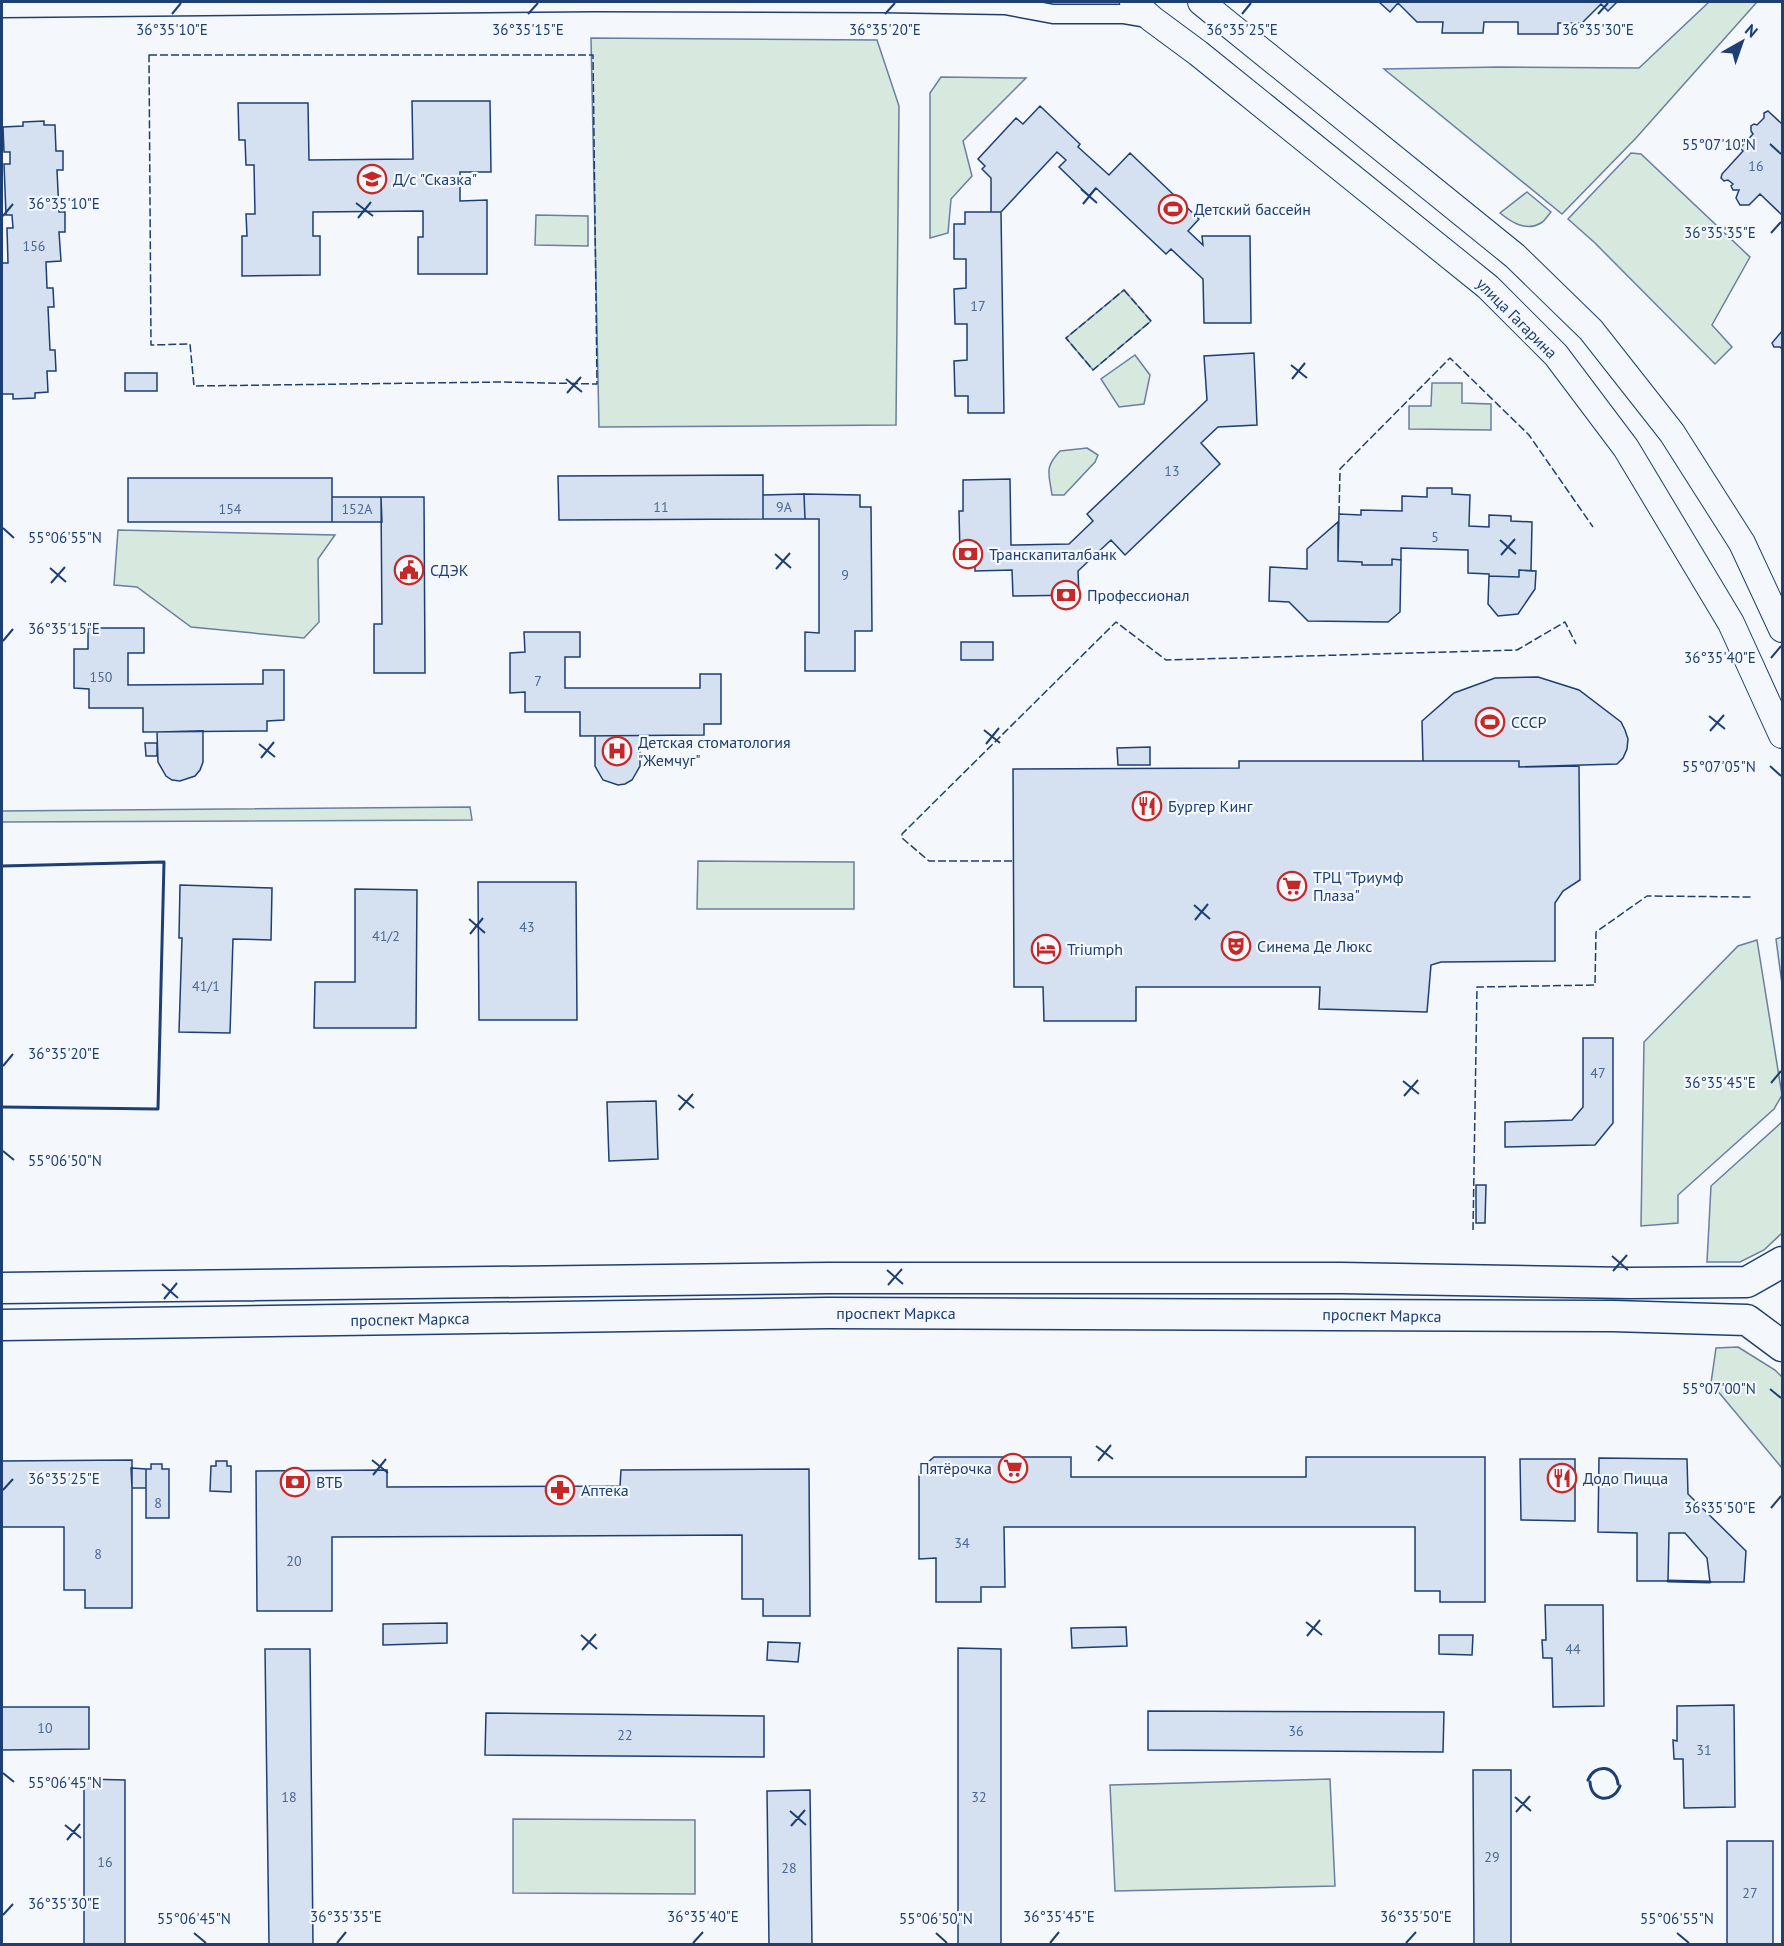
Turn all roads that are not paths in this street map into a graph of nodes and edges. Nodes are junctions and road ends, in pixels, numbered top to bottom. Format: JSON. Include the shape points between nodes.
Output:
{"nodes":[{"id":1,"x":784,"y":2,"type":"edge"},
{"id":2,"x":1133,"y":2,"type":"edge"},
{"id":3,"x":1201,"y":2,"type":"edge"},
{"id":4,"x":1009,"y":3,"type":"edge"},
{"id":5,"x":2,"y":8,"type":"edge"},
{"id":6,"x":1152,"y":19,"type":"junction"},
{"id":7,"x":1515,"y":256,"type":"junction"},
{"id":8,"x":1488,"y":287,"type":"junction"},
{"id":9,"x":1782,"y":629,"type":"edge"},
{"id":10,"x":1782,"y":735,"type":"edge"},
{"id":11,"x":1782,"y":1262,"type":"edge"},
{"id":12,"x":2,"y":1288,"type":"edge"},
{"id":13,"x":2,"y":1326,"type":"edge"},
{"id":14,"x":1782,"y":1346,"type":"edge"}],
"edges":[{"from":1,"to":4,"type":"street"},
{"from":1,"to":5,"type":"street"},
{"from":2,"to":6,"type":"main road","name":"улица Гагарина"},
{"from":3,"to":7,"type":"main road"},
{"from":4,"to":6,"type":"street","via":[[1053,14],[1123,14]]},
{"from":6,"to":8,"type":"main road","name":"улица Гагарина"},
{"from":7,"to":8,"type":"main road"},
{"from":7,"to":9,"type":"main road","via":[[1592,330],[1672,433],[1742,543]]},
{"from":8,"to":10,"type":"main road","name":"улица Гагарина","via":[[1556,355],[1626,448],[1731,623]]},
{"from":11,"to":12,"type":"main road","via":[[1747,1282],[829,1278]]},
{"from":13,"to":14,"type":"main road","name":"проспект Маркса","via":[[828,1313],[1613,1316],[1747,1320]]}]}
